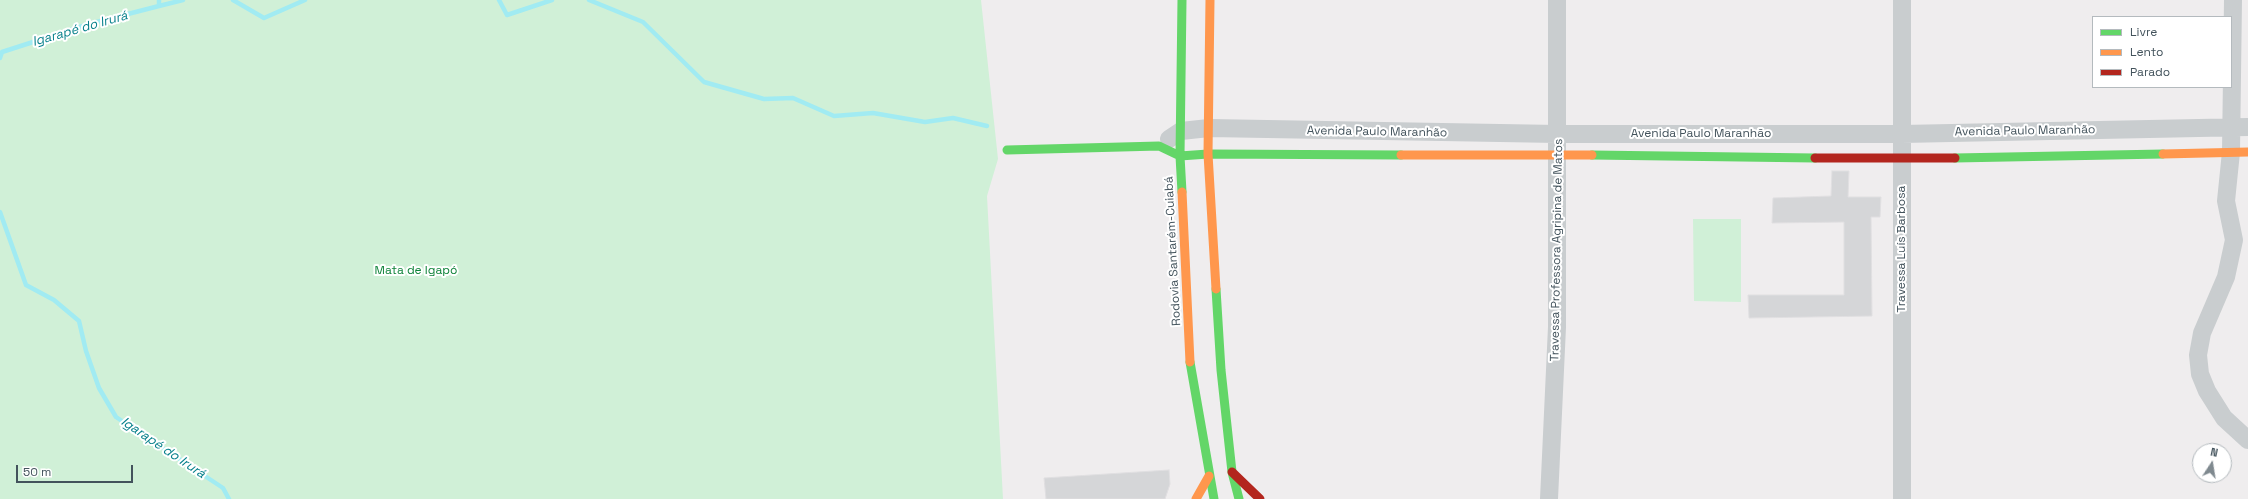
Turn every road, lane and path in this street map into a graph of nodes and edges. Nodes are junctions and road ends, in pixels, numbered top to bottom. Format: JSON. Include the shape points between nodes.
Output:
{"nodes":[{"id":1,"x":1182,"y":0,"type":"edge"},
{"id":2,"x":1210,"y":0,"type":"edge"},
{"id":3,"x":1558,"y":0,"type":"edge"},
{"id":4,"x":1902,"y":0,"type":"edge"},
{"id":5,"x":2233,"y":0,"type":"edge"},
{"id":6,"x":2240,"y":127,"type":"edge"},
{"id":7,"x":1209,"y":128,"type":"junction"},
{"id":8,"x":1181,"y":131,"type":"junction"},
{"id":9,"x":1558,"y":134,"type":"junction"},
{"id":10,"x":1902,"y":134,"type":"junction"},
{"id":11,"x":1159,"y":146,"type":"junction"},
{"id":12,"x":1007,"y":150,"type":"dead end"},
{"id":13,"x":2240,"y":152,"type":"edge"},
{"id":14,"x":1208,"y":154,"type":"junction"},
{"id":15,"x":1557,"y":155,"type":"junction"},
{"id":16,"x":1180,"y":156,"type":"junction"},
{"id":17,"x":1902,"y":159,"type":"junction"},
{"id":18,"x":2248,"y":440,"type":"edge"},
{"id":19,"x":1232,"y":472,"type":"junction"},
{"id":20,"x":1209,"y":476,"type":"junction"},
{"id":21,"x":1196,"y":499,"type":"edge"},
{"id":22,"x":1214,"y":499,"type":"edge"},
{"id":23,"x":1239,"y":499,"type":"edge"},
{"id":24,"x":1260,"y":499,"type":"edge"},
{"id":25,"x":1549,"y":499,"type":"edge"},
{"id":26,"x":1902,"y":499,"type":"edge"}],
"edges":[{"from":1,"to":8,"type":"main road","name":"Rodovia Santarém-Cuiabá"},
{"from":2,"to":7,"type":"main road"},
{"from":3,"to":9,"type":"street","name":"Travessa Professora Agripina de Matos"},
{"from":4,"to":10,"type":"street","name":"Travessa Luís Barbosa"},
{"from":5,"to":6,"type":"street"},
{"from":6,"to":10,"type":"street","name":"Avenida Paulo Maranhão"},
{"from":6,"to":13,"type":"street"},
{"from":7,"to":8,"type":"street","name":"Avenida Paulo Maranhão"},
{"from":7,"to":9,"type":"street","name":"Avenida Paulo Maranhão"},
{"from":7,"to":14,"type":"main road"},
{"from":8,"to":11,"type":"street","name":"Avenida Paulo Maranhão"},
{"from":8,"to":16,"type":"main road","name":"Rodovia Santarém-Cuiabá"},
{"from":9,"to":10,"type":"street","name":"Avenida Paulo Maranhão"},
{"from":9,"to":15,"type":"street","name":"Travessa Professora Agripina de Matos"},
{"from":10,"to":17,"type":"street","name":"Travessa Luís Barbosa"},
{"from":11,"to":12,"type":"main road","name":"Avenida Paulo Maranhão"},
{"from":11,"to":16,"type":"main road","name":"Avenida Paulo Maranhão"},
{"from":13,"to":17,"type":"main road","name":"Avenida Paulo Maranhão"},
{"from":13,"to":18,"type":"street","via":[[2226,201],[2234,240],[2232,256],[2226,277],[2202,333],[2198,355],[2200,374],[2207,391],[2224,418]]},
{"from":14,"to":15,"type":"main road","name":"Avenida Paulo Maranhão"},
{"from":14,"to":16,"type":"main road","name":"Avenida Paulo Maranhão"},
{"from":14,"to":19,"type":"main road","via":[[1221,370]]},
{"from":15,"to":17,"type":"main road","name":"Avenida Paulo Maranhão"},
{"from":15,"to":25,"type":"street","name":"Travessa Professora Agripina de Matos","via":[[1558,327]]},
{"from":16,"to":20,"type":"main road","name":"Rodovia Santarém-Cuiabá","via":[[1191,373]]},
{"from":17,"to":26,"type":"street","name":"Travessa Luís Barbosa"},
{"from":19,"to":23,"type":"main road"},
{"from":19,"to":24,"type":"main road"},
{"from":20,"to":21,"type":"main road"},
{"from":20,"to":22,"type":"main road","name":"Rodovia Santarém-Cuiabá"}]}
